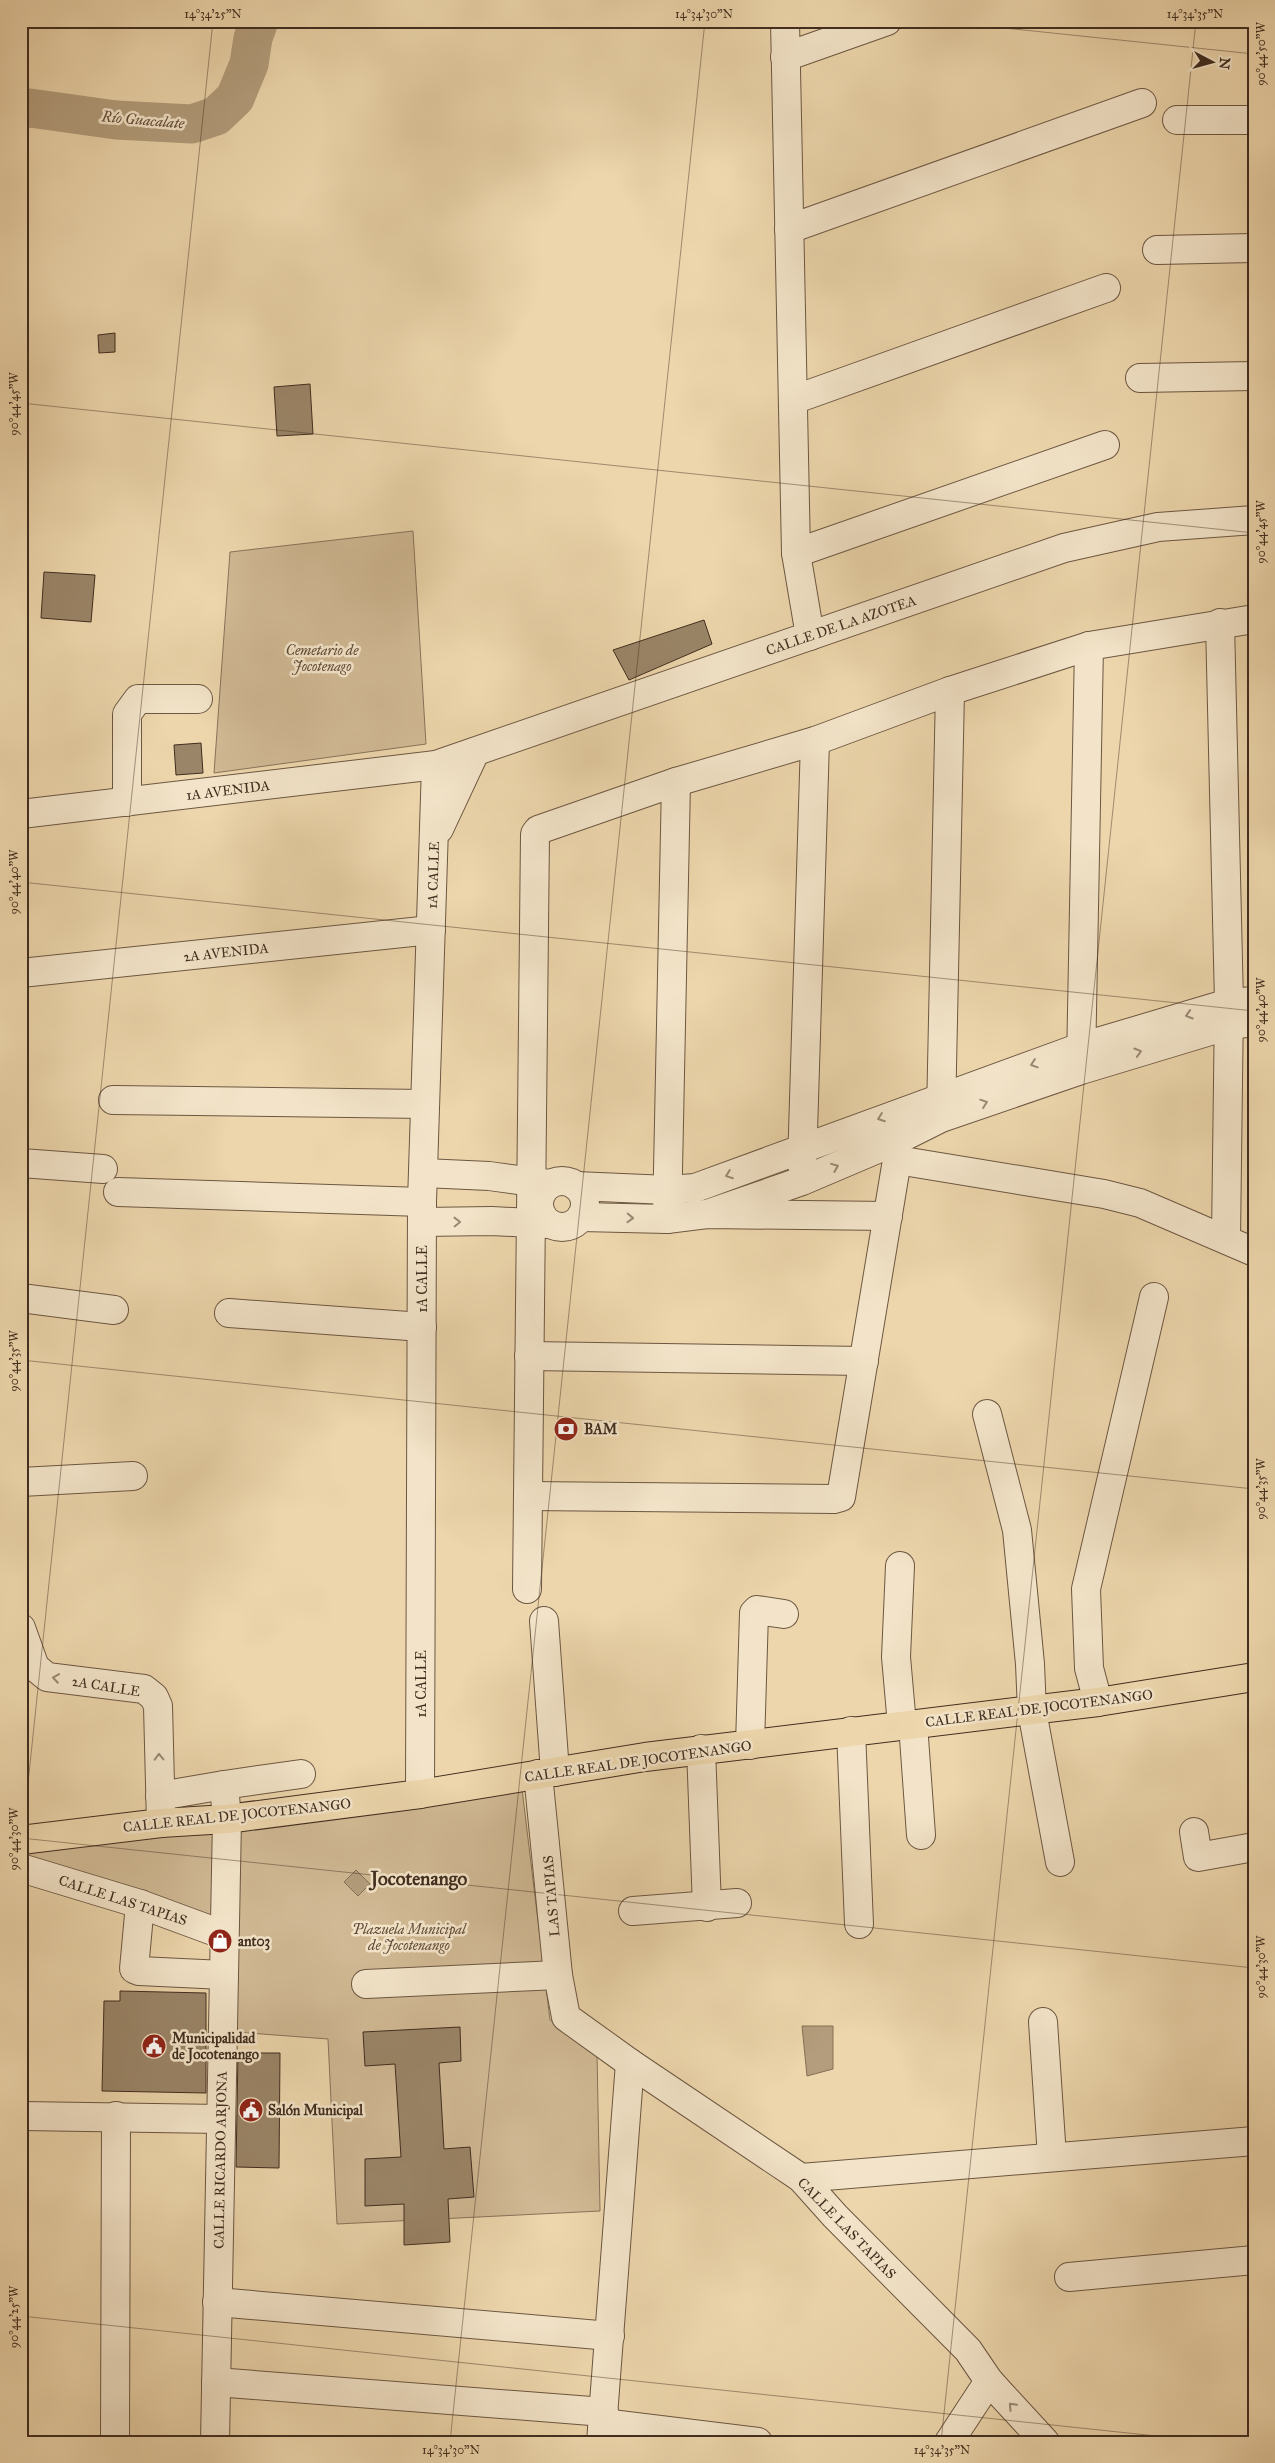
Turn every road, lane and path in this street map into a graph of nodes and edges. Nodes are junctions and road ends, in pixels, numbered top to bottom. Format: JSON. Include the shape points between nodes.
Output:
{"nodes":[{"id":1,"x":785,"y":21,"type":"edge"},
{"id":2,"x":886,"y":21,"type":"edge"},
{"id":3,"x":785,"y":57,"type":"junction"},
{"id":4,"x":1142,"y":103,"type":"dead end"},
{"id":5,"x":1177,"y":120,"type":"dead end"},
{"id":6,"x":1254,"y":120,"type":"edge"},
{"id":7,"x":789,"y":228,"type":"junction"},
{"id":8,"x":1254,"y":248,"type":"edge"},
{"id":9,"x":1157,"y":250,"type":"dead end"},
{"id":10,"x":1106,"y":288,"type":"dead end"},
{"id":11,"x":1254,"y":376,"type":"edge"},
{"id":12,"x":1140,"y":378,"type":"dead end"},
{"id":13,"x":793,"y":400,"type":"junction"},
{"id":14,"x":1105,"y":445,"type":"dead end"},
{"id":15,"x":1254,"y":520,"type":"edge"},
{"id":16,"x":796,"y":553,"type":"junction"},
{"id":17,"x":1254,"y":619,"type":"edge"},
{"id":18,"x":1220,"y":623,"type":"junction"},
{"id":19,"x":810,"y":636,"type":"junction"},
{"id":20,"x":1089,"y":646,"type":"junction"},
{"id":21,"x":950,"y":691,"type":"junction"},
{"id":22,"x":198,"y":699,"type":"dead end"},
{"id":23,"x":815,"y":741,"type":"junction"},
{"id":24,"x":475,"y":752,"type":"junction"},
{"id":25,"x":436,"y":766,"type":"junction"},
{"id":26,"x":676,"y":782,"type":"junction"},
{"id":27,"x":127,"y":802,"type":"junction"},
{"id":28,"x":21,"y":814,"type":"edge"},
{"id":29,"x":434,"y":840,"type":"junction"},
{"id":30,"x":431,"y":930,"type":"junction"},
{"id":31,"x":21,"y":973,"type":"edge"},
{"id":32,"x":1242,"y":1013,"type":"edge"},
{"id":33,"x":1081,"y":1058,"type":"junction"},
{"id":34,"x":113,"y":1100,"type":"dead end"},
{"id":35,"x":425,"y":1104,"type":"junction"},
{"id":36,"x":941,"y":1107,"type":"junction"},
{"id":37,"x":802,"y":1147,"type":"junction"},
{"id":38,"x":893,"y":1152,"type":"junction"},
{"id":39,"x":21,"y":1162,"type":"edge"},
{"id":40,"x":104,"y":1169,"type":"dead end"},
{"id":41,"x":424,"y":1173,"type":"junction"},
{"id":42,"x":802,"y":1181,"type":"junction"},
{"id":43,"x":552,"y":1183,"type":"junction"},
{"id":44,"x":668,"y":1190,"type":"junction"},
{"id":45,"x":118,"y":1192,"type":"dead end"},
{"id":46,"x":422,"y":1212,"type":"junction"},
{"id":47,"x":707,"y":1214,"type":"junction"},
{"id":48,"x":888,"y":1216,"type":"junction"},
{"id":49,"x":581,"y":1217,"type":"junction"},
{"id":50,"x":667,"y":1219,"type":"junction"},
{"id":51,"x":541,"y":1224,"type":"junction"},
{"id":52,"x":1226,"y":1239,"type":"junction"},
{"id":53,"x":1254,"y":1252,"type":"edge"},
{"id":54,"x":1154,"y":1297,"type":"dead end"},
{"id":55,"x":21,"y":1298,"type":"edge"},
{"id":56,"x":114,"y":1310,"type":"dead end"},
{"id":57,"x":229,"y":1313,"type":"dead end"},
{"id":58,"x":422,"y":1327,"type":"junction"},
{"id":59,"x":529,"y":1356,"type":"junction"},
{"id":60,"x":864,"y":1361,"type":"junction"},
{"id":61,"x":987,"y":1414,"type":"dead end"},
{"id":62,"x":133,"y":1476,"type":"dead end"},
{"id":63,"x":21,"y":1482,"type":"edge"},
{"id":64,"x":528,"y":1496,"type":"junction"},
{"id":65,"x":900,"y":1566,"type":"dead end"},
{"id":66,"x":527,"y":1589,"type":"dead end"},
{"id":67,"x":784,"y":1614,"type":"dead end"},
{"id":68,"x":544,"y":1621,"type":"dead end"},
{"id":69,"x":21,"y":1628,"type":"edge"},
{"id":70,"x":1254,"y":1677,"type":"edge"},
{"id":71,"x":1098,"y":1702,"type":"junction"},
{"id":72,"x":1032,"y":1711,"type":"junction"},
{"id":73,"x":908,"y":1724,"type":"junction"},
{"id":74,"x":851,"y":1731,"type":"junction"},
{"id":75,"x":750,"y":1745,"type":"junction"},
{"id":76,"x":701,"y":1749,"type":"junction"},
{"id":77,"x":546,"y":1773,"type":"junction"},
{"id":78,"x":302,"y":1774,"type":"dead end"},
{"id":79,"x":224,"y":1785,"type":"junction"},
{"id":80,"x":420,"y":1794,"type":"junction"},
{"id":81,"x":160,"y":1796,"type":"junction"},
{"id":82,"x":228,"y":1819,"type":"junction"},
{"id":83,"x":161,"y":1824,"type":"junction"},
{"id":84,"x":1194,"y":1832,"type":"dead end"},
{"id":85,"x":921,"y":1836,"type":"dead end"},
{"id":86,"x":21,"y":1840,"type":"edge"},
{"id":87,"x":1254,"y":1847,"type":"edge"},
{"id":88,"x":1060,"y":1862,"type":"dead end"},
{"id":89,"x":21,"y":1868,"type":"edge"},
{"id":90,"x":737,"y":1903,"type":"dead end"},
{"id":91,"x":140,"y":1904,"type":"junction"},
{"id":92,"x":706,"y":1907,"type":"junction"},
{"id":93,"x":632,"y":1911,"type":"dead end"},
{"id":94,"x":859,"y":1924,"type":"dead end"},
{"id":95,"x":224,"y":1935,"type":"junction"},
{"id":96,"x":224,"y":1975,"type":"junction"},
{"id":97,"x":558,"y":1975,"type":"junction"},
{"id":98,"x":366,"y":1984,"type":"dead end"},
{"id":99,"x":566,"y":2016,"type":"joint"},
{"id":100,"x":1044,"y":2022,"type":"dead end"},
{"id":101,"x":630,"y":2064,"type":"junction"},
{"id":102,"x":21,"y":2116,"type":"edge"},
{"id":103,"x":116,"y":2116,"type":"junction"},
{"id":104,"x":221,"y":2119,"type":"junction"},
{"id":105,"x":1254,"y":2141,"type":"edge"},
{"id":106,"x":1052,"y":2158,"type":"junction"},
{"id":107,"x":801,"y":2178,"type":"junction"},
{"id":108,"x":1254,"y":2260,"type":"edge"},
{"id":109,"x":1069,"y":2277,"type":"dead end"},
{"id":110,"x":217,"y":2302,"type":"junction"},
{"id":111,"x":610,"y":2336,"type":"junction"},
{"id":112,"x":989,"y":2381,"type":"junction"},
{"id":113,"x":216,"y":2382,"type":"junction"},
{"id":114,"x":603,"y":2426,"type":"edge"},
{"id":115,"x":115,"y":2442,"type":"edge"},
{"id":116,"x":214,"y":2442,"type":"edge"},
{"id":117,"x":758,"y":2442,"type":"edge"},
{"id":118,"x":949,"y":2442,"type":"edge"},
{"id":119,"x":1045,"y":2442,"type":"edge"}],
"edges":[{"from":1,"to":3,"type":"street"},
{"from":2,"to":3,"type":"street"},
{"from":3,"to":7,"type":"street"},
{"from":4,"to":7,"type":"street"},
{"from":5,"to":6,"type":"street"},
{"from":7,"to":13,"type":"street"},
{"from":8,"to":9,"type":"street"},
{"from":10,"to":13,"type":"street"},
{"from":11,"to":12,"type":"street"},
{"from":13,"to":16,"type":"street"},
{"from":14,"to":16,"type":"street"},
{"from":15,"to":19,"type":"street","name":"CALLE DE LA AZOTEA","via":[[1158,527],[1064,548]]},
{"from":16,"to":19,"type":"street"},
{"from":17,"to":18,"type":"street"},
{"from":18,"to":20,"type":"street"},
{"from":18,"to":32,"type":"street"},
{"from":19,"to":24,"type":"street","name":"CALLE DE LA AZOTEA"},
{"from":20,"to":21,"type":"street"},
{"from":20,"to":33,"type":"street"},
{"from":21,"to":23,"type":"street"},
{"from":21,"to":36,"type":"street"},
{"from":22,"to":27,"type":"street","via":[[138,699],[131,706],[126,723]]},
{"from":23,"to":26,"type":"street"},
{"from":23,"to":37,"type":"street"},
{"from":24,"to":25,"type":"street","name":"CALLE DE LA AZOTEA"},
{"from":24,"to":29,"type":"street"},
{"from":25,"to":27,"type":"street","name":"1A AVENIDA"},
{"from":25,"to":29,"type":"street","name":"1A CALLE"},
{"from":26,"to":43,"type":"street","via":[[540,827],[535,834]]},
{"from":26,"to":44,"type":"street"},
{"from":27,"to":28,"type":"street","name":"1A AVENIDA"},
{"from":29,"to":30,"type":"street","name":"1A CALLE"},
{"from":30,"to":31,"type":"street","name":"2A AVENIDA"},
{"from":30,"to":35,"type":"street","name":"1A CALLE"},
{"from":32,"to":33,"type":"street"},
{"from":32,"to":52,"type":"street"},
{"from":33,"to":36,"type":"street"},
{"from":34,"to":35,"type":"street"},
{"from":35,"to":41,"type":"street","name":"1A CALLE"},
{"from":36,"to":37,"type":"street","one_way":true},
{"from":36,"to":38,"type":"street"},
{"from":37,"to":42,"type":"street"},
{"from":37,"to":44,"type":"street","one_way":true,"via":[[695,1188]]},
{"from":42,"to":38,"type":"street","one_way":true},
{"from":38,"to":48,"type":"street"},
{"from":38,"to":52,"type":"street","via":[[1140,1203]]},
{"from":39,"to":40,"type":"street"},
{"from":41,"to":43,"type":"street"},
{"from":41,"to":46,"type":"street","name":"1A CALLE"},
{"from":42,"to":47,"type":"street"},
{"from":43,"to":44,"type":"street"},
{"from":43,"to":49,"type":"street","via":[[581,1191],[585,1204]]},
{"from":43,"to":51,"type":"street"},
{"from":44,"to":50,"type":"street"},
{"from":45,"to":46,"type":"street"},
{"from":46,"to":51,"type":"street","one_way":true},
{"from":46,"to":58,"type":"street","name":"1A CALLE"},
{"from":47,"to":48,"type":"street"},
{"from":47,"to":50,"type":"street"},
{"from":48,"to":60,"type":"street"},
{"from":49,"to":50,"type":"street","one_way":true},
{"from":49,"to":51,"type":"street","via":[[571,1225]]},
{"from":51,"to":59,"type":"street"},
{"from":52,"to":53,"type":"street"},
{"from":54,"to":71,"type":"street","via":[[1086,1589],[1089,1668]]},
{"from":55,"to":56,"type":"street"},
{"from":57,"to":58,"type":"street"},
{"from":58,"to":80,"type":"street","name":"1A CALLE"},
{"from":59,"to":60,"type":"street"},
{"from":59,"to":64,"type":"street"},
{"from":60,"to":64,"type":"street","via":[[841,1497]]},
{"from":61,"to":72,"type":"street","via":[[1017,1530]]},
{"from":62,"to":63,"type":"street"},
{"from":64,"to":66,"type":"street"},
{"from":65,"to":73,"type":"street","via":[[896,1657]]},
{"from":67,"to":75,"type":"street","via":[[757,1610],[754,1613]]},
{"from":68,"to":77,"type":"street","name":"LAS TAPIAS"},
{"from":81,"to":69,"type":"street","name":"2A CALLE","one_way":true,"via":[[158,1706],[154,1697],[144,1689],[47,1677],[35,1667]]},
{"from":70,"to":71,"type":"main road","name":"CALLE REAL DE JOCOTENANGO"},
{"from":71,"to":72,"type":"main road","name":"CALLE REAL DE JOCOTENANGO"},
{"from":72,"to":73,"type":"main road","name":"CALLE REAL DE JOCOTENANGO"},
{"from":72,"to":88,"type":"street"},
{"from":73,"to":74,"type":"main road","name":"CALLE REAL DE JOCOTENANGO"},
{"from":73,"to":85,"type":"street"},
{"from":74,"to":75,"type":"main road","name":"CALLE REAL DE JOCOTENANGO"},
{"from":74,"to":94,"type":"street"},
{"from":75,"to":76,"type":"main road","name":"CALLE REAL DE JOCOTENANGO"},
{"from":76,"to":77,"type":"main road","name":"CALLE REAL DE JOCOTENANGO"},
{"from":76,"to":92,"type":"street"},
{"from":77,"to":80,"type":"main road","name":"CALLE REAL DE JOCOTENANGO"},
{"from":77,"to":97,"type":"street","name":"LAS TAPIAS"},
{"from":78,"to":79,"type":"street"},
{"from":79,"to":81,"type":"street"},
{"from":79,"to":82,"type":"street","name":"CALLE RICARDO ARJONA"},
{"from":80,"to":82,"type":"main road","name":"CALLE REAL DE JOCOTENANGO"},
{"from":81,"to":83,"type":"street","name":"2A CALLE"},
{"from":82,"to":83,"type":"main road","name":"CALLE REAL DE JOCOTENANGO"},
{"from":82,"to":95,"type":"street","name":"CALLE RICARDO ARJONA"},
{"from":83,"to":86,"type":"main road","name":"CALLE REAL DE JOCOTENANGO"},
{"from":84,"to":87,"type":"street","via":[[1198,1857]]},
{"from":89,"to":91,"type":"street","name":"CALLE LAS TAPIAS"},
{"from":90,"to":92,"type":"street"},
{"from":91,"to":95,"type":"street","name":"CALLE LAS TAPIAS"},
{"from":91,"to":96,"type":"street","via":[[134,1969]]},
{"from":92,"to":93,"type":"street"},
{"from":95,"to":96,"type":"street","name":"CALLE RICARDO ARJONA"},
{"from":96,"to":104,"type":"street","name":"CALLE RICARDO ARJONA"},
{"from":97,"to":98,"type":"street"},
{"from":97,"to":99,"type":"street","name":"LAS TAPIAS"},
{"from":99,"to":101,"type":"street","name":"CALLE LAS TAPIAS"},
{"from":100,"to":106,"type":"street"},
{"from":101,"to":107,"type":"street","name":"CALLE LAS TAPIAS"},
{"from":101,"to":111,"type":"street"},
{"from":102,"to":103,"type":"street"},
{"from":103,"to":104,"type":"street"},
{"from":103,"to":115,"type":"street"},
{"from":104,"to":110,"type":"street","name":"CALLE RICARDO ARJONA"},
{"from":105,"to":106,"type":"street"},
{"from":106,"to":107,"type":"street"},
{"from":107,"to":112,"type":"street","name":"CALLE LAS TAPIAS","via":[[968,2350]]},
{"from":108,"to":109,"type":"street"},
{"from":110,"to":111,"type":"street"},
{"from":110,"to":113,"type":"street","name":"CALLE RICARDO ARJONA"},
{"from":111,"to":114,"type":"street"},
{"from":112,"to":118,"type":"street"},
{"from":119,"to":112,"type":"street","name":"CALLE LAS TAPIAS","one_way":true},
{"from":113,"to":114,"type":"street"},
{"from":113,"to":116,"type":"street","name":"CALLE RICARDO ARJONA"},
{"from":114,"to":117,"type":"street"}]}
